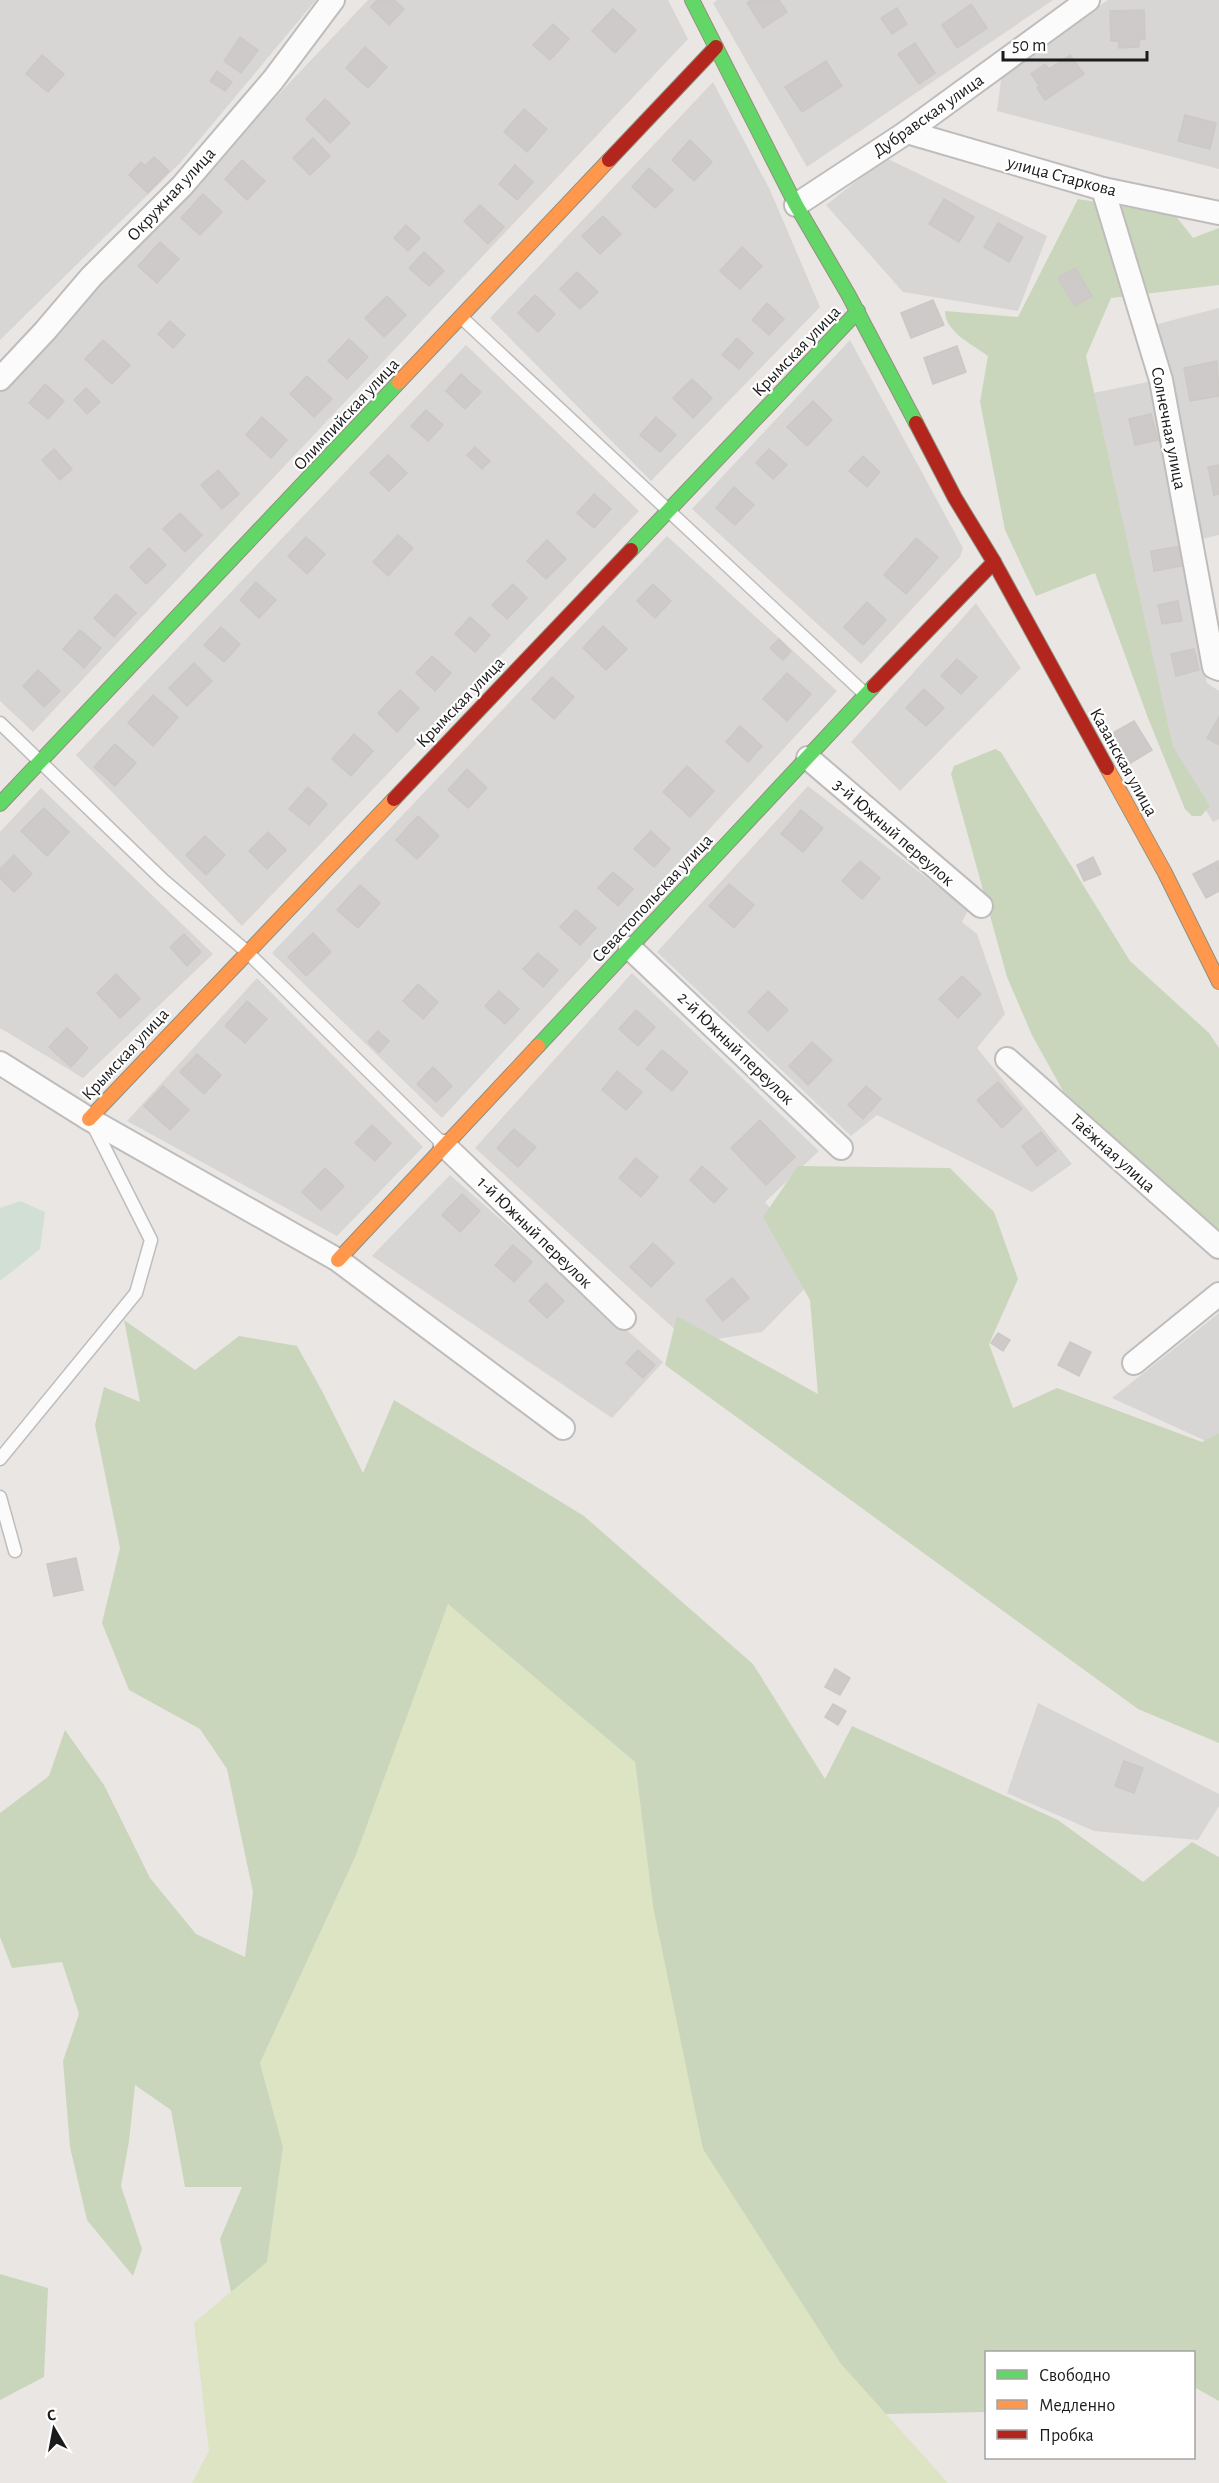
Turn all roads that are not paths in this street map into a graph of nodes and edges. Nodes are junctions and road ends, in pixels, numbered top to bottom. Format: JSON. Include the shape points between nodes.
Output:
{"nodes":[{"id":1,"x":333,"y":0,"type":"edge"},
{"id":2,"x":692,"y":0,"type":"edge"},
{"id":3,"x":1088,"y":0,"type":"edge"},
{"id":4,"x":716,"y":47,"type":"junction"},
{"id":5,"x":907,"y":132,"type":"junction"},
{"id":6,"x":1103,"y":189,"type":"junction"},
{"id":7,"x":796,"y":205,"type":"junction"},
{"id":8,"x":1219,"y":213,"type":"edge"},
{"id":9,"x":858,"y":311,"type":"junction"},
{"id":10,"x":461,"y":318,"type":"junction"},
{"id":11,"x":0,"y":379,"type":"edge"},
{"id":12,"x":668,"y":512,"type":"junction"},
{"id":13,"x":994,"y":562,"type":"junction"},
{"id":14,"x":1219,"y":669,"type":"edge"},
{"id":15,"x":866,"y":695,"type":"junction"},
{"id":16,"x":0,"y":723,"type":"edge"},
{"id":17,"x":808,"y":758,"type":"junction"},
{"id":18,"x":40,"y":764,"type":"junction"},
{"id":19,"x":0,"y":804,"type":"edge"},
{"id":20,"x":981,"y":906,"type":"dead end"},
{"id":21,"x":630,"y":948,"type":"junction"},
{"id":22,"x":246,"y":951,"type":"junction"},
{"id":23,"x":1219,"y":982,"type":"edge"},
{"id":24,"x":1007,"y":1059,"type":"dead end"},
{"id":25,"x":0,"y":1063,"type":"edge"},
{"id":26,"x":89,"y":1119,"type":"junction"},
{"id":27,"x":445,"y":1146,"type":"junction"},
{"id":28,"x":842,"y":1148,"type":"dead end"},
{"id":29,"x":1219,"y":1247,"type":"edge"},
{"id":30,"x":338,"y":1260,"type":"junction"},
{"id":31,"x":1219,"y":1293,"type":"edge"},
{"id":32,"x":624,"y":1318,"type":"dead end"},
{"id":33,"x":1134,"y":1363,"type":"dead end"},
{"id":34,"x":563,"y":1428,"type":"dead end"},
{"id":35,"x":0,"y":1459,"type":"edge"},
{"id":36,"x":0,"y":1497,"type":"edge"},
{"id":37,"x":15,"y":1551,"type":"dead end"}],
"edges":[{"from":1,"to":11,"type":"street","name":"Окружная улица","via":[[273,80],[182,186],[91,277]]},
{"from":2,"to":4,"type":"street","name":"Казанская улица"},
{"from":3,"to":5,"type":"street","name":"Дубравская улица"},
{"from":4,"to":7,"type":"street","name":"Казанская улица"},
{"from":4,"to":10,"type":"street","name":"Олимпийская улица"},
{"from":5,"to":6,"type":"street","name":"улица Старкова"},
{"from":5,"to":7,"type":"street","name":"Дубравская улица"},
{"from":6,"to":8,"type":"street","name":"улица Старкова"},
{"from":6,"to":14,"type":"street","name":"Солнечная улица","via":[[1161,380],[1214,667]]},
{"from":7,"to":9,"type":"street","name":"Казанская улица"},
{"from":9,"to":12,"type":"street","name":"Крымская улица"},
{"from":9,"to":13,"type":"street","name":"Казанская улица","via":[[955,498]]},
{"from":10,"to":12,"type":"lane"},
{"from":10,"to":18,"type":"street","name":"Олимпийская улица"},
{"from":12,"to":15,"type":"lane"},
{"from":12,"to":22,"type":"street","name":"Крымская улица"},
{"from":13,"to":15,"type":"street","name":"Севастопольская улица"},
{"from":13,"to":23,"type":"street","name":"Казанская улица"},
{"from":15,"to":17,"type":"street","name":"Севастопольская улица"},
{"from":16,"to":18,"type":"lane"},
{"from":17,"to":20,"type":"street","name":"3-й Южный переулок"},
{"from":17,"to":21,"type":"street","name":"Севастопольская улица"},
{"from":18,"to":19,"type":"street","name":"Олимпийская улица"},
{"from":18,"to":22,"type":"lane","via":[[163,880]]},
{"from":21,"to":27,"type":"street","name":"Севастопольская улица"},
{"from":21,"to":28,"type":"street","name":"2-й Южный переулок"},
{"from":22,"to":26,"type":"street","name":"Крымская улица"},
{"from":22,"to":27,"type":"lane"},
{"from":24,"to":29,"type":"street","name":"Таёжная улица"},
{"from":25,"to":26,"type":"street"},
{"from":26,"to":30,"type":"street"},
{"from":26,"to":35,"type":"lane","via":[[151,1240],[136,1293]]},
{"from":27,"to":30,"type":"street","name":"Севастопольская улица"},
{"from":27,"to":32,"type":"street","name":"1-й Южный переулок"},
{"from":30,"to":34,"type":"street"},
{"from":31,"to":33,"type":"street"},
{"from":36,"to":37,"type":"lane"}]}
